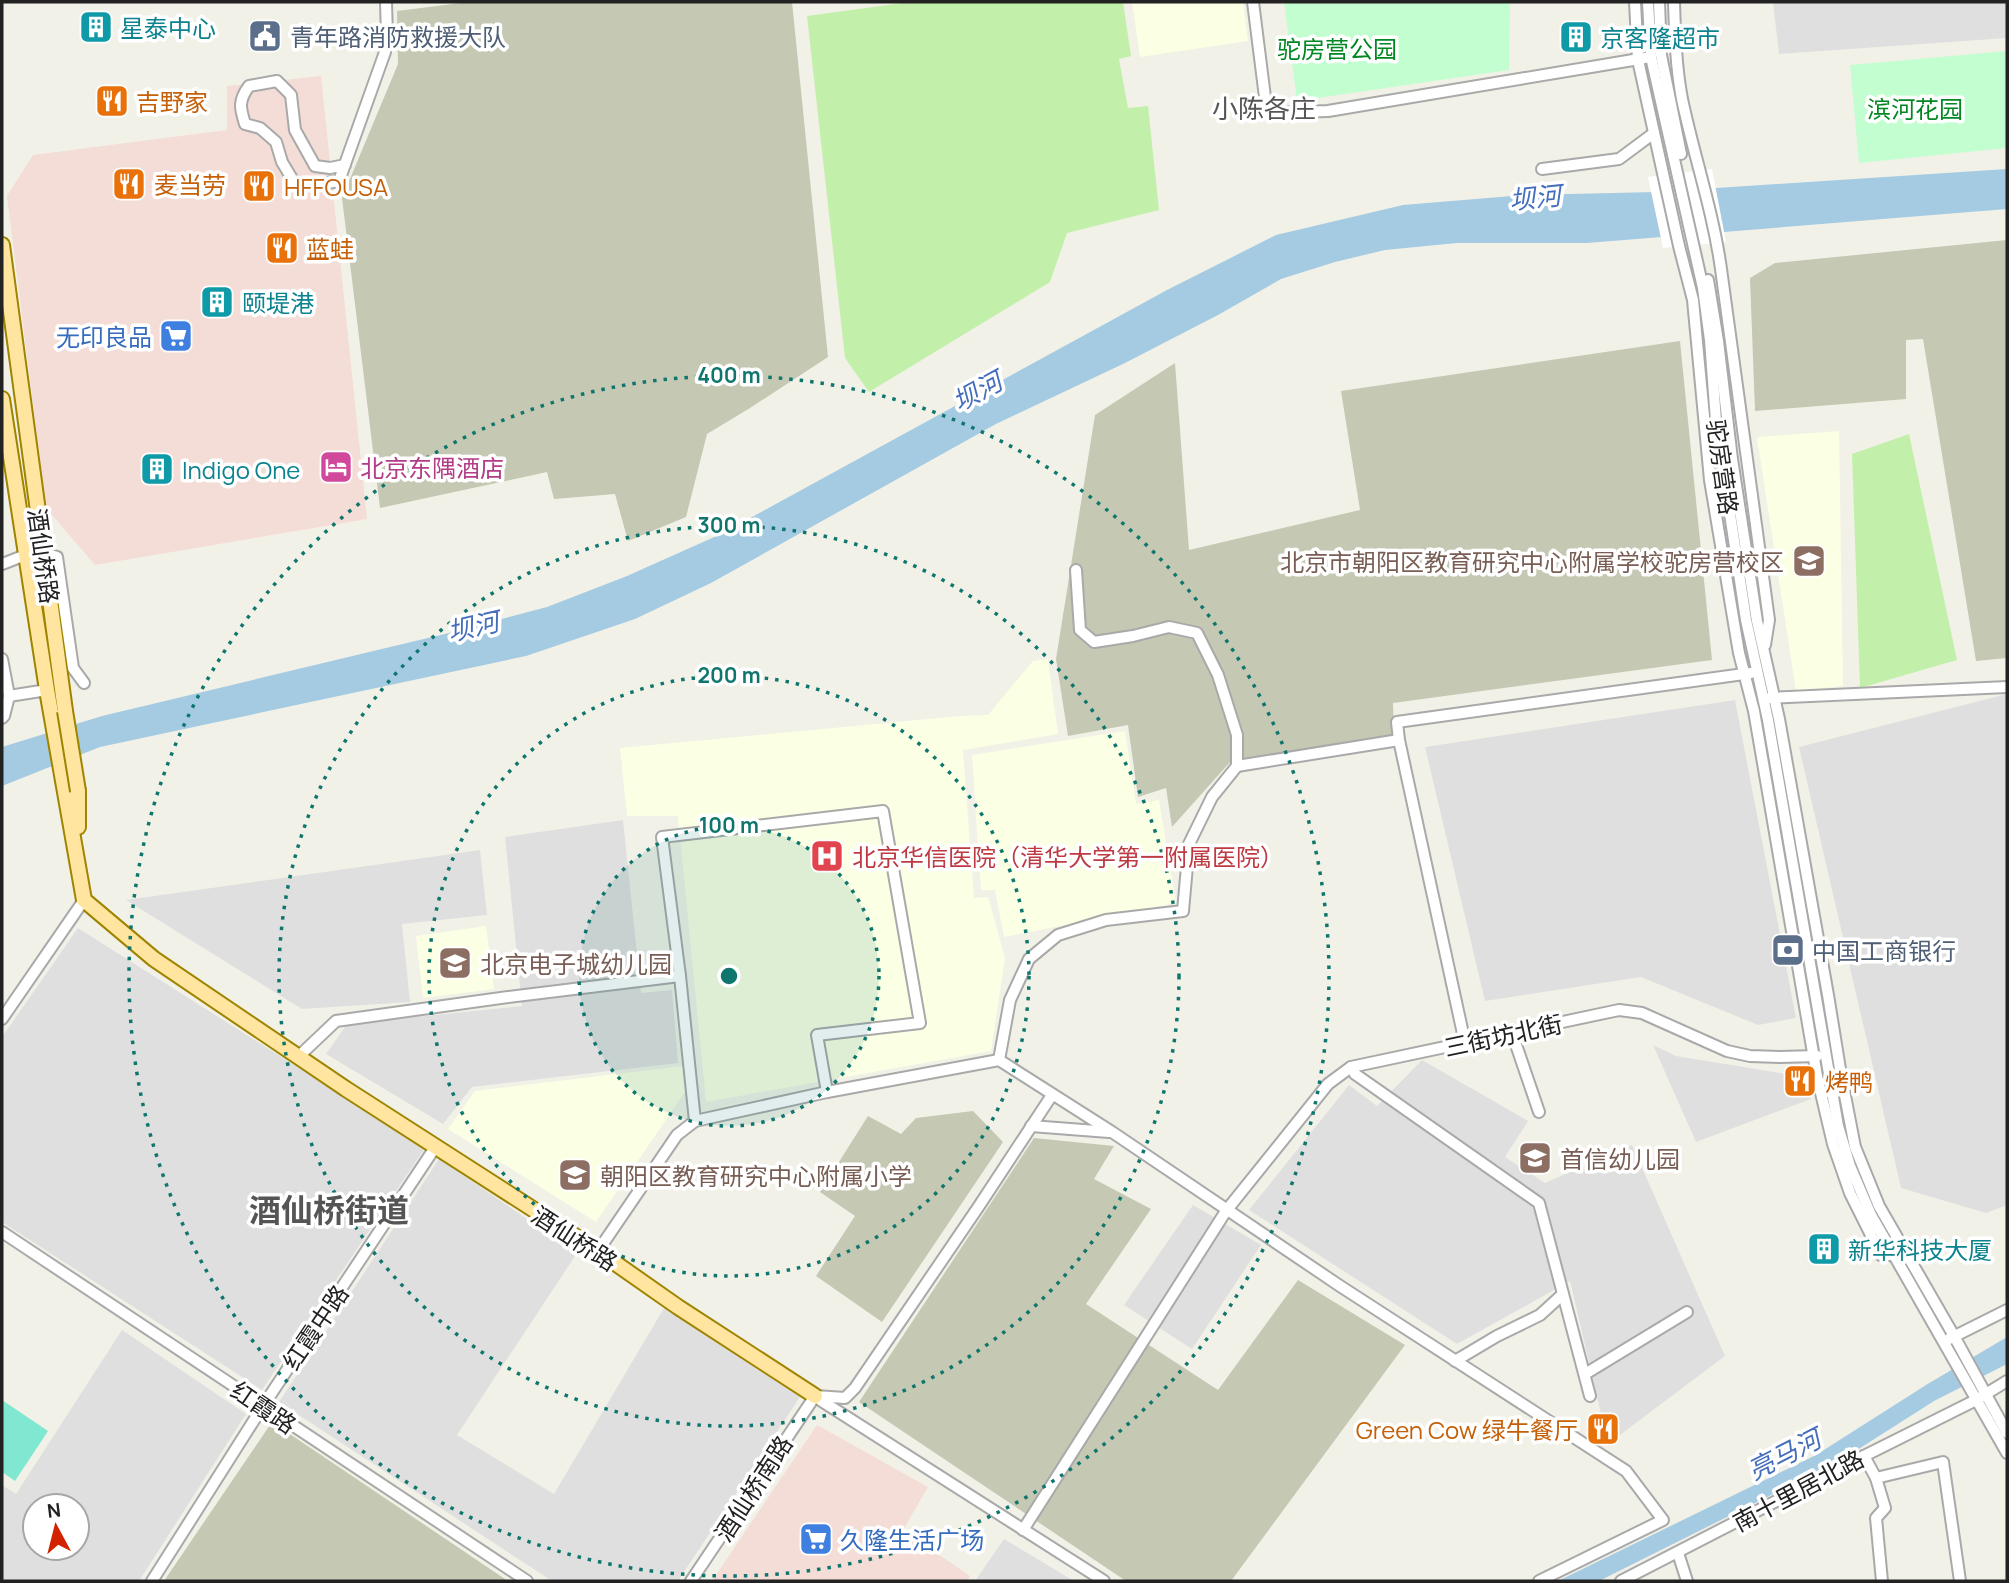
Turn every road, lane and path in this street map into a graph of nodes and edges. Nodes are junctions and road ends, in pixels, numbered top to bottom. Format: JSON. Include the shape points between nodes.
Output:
{"nodes":[{"id":1,"x":386,"y":2,"type":"edge"},
{"id":2,"x":1253,"y":2,"type":"edge"},
{"id":3,"x":1635,"y":2,"type":"edge"},
{"id":4,"x":1648,"y":2,"type":"edge"},
{"id":5,"x":1659,"y":2,"type":"edge"},
{"id":6,"x":1674,"y":2,"type":"edge"},
{"id":7,"x":1675,"y":53,"type":"junction"},
{"id":8,"x":1656,"y":56,"type":"junction"},
{"id":9,"x":1638,"y":60,"type":"junction"},
{"id":10,"x":1654,"y":133,"type":"junction"},
{"id":11,"x":345,"y":165,"type":"junction"},
{"id":12,"x":1542,"y":169,"type":"dead end"},
{"id":13,"x":1697,"y":244,"type":"junction"},
{"id":14,"x":2,"y":245,"type":"edge"},
{"id":15,"x":2,"y":399,"type":"edge"},
{"id":16,"x":43,"y":553,"type":"junction"},
{"id":17,"x":25,"y":554,"type":"junction"},
{"id":18,"x":2,"y":564,"type":"edge"},
{"id":19,"x":1076,"y":570,"type":"dead end"},
{"id":20,"x":1764,"y":655,"type":"junction"},
{"id":21,"x":2,"y":659,"type":"edge"},
{"id":22,"x":1757,"y":672,"type":"junction"},
{"id":23,"x":1744,"y":674,"type":"junction"},
{"id":24,"x":84,"y":682,"type":"dead end"},
{"id":25,"x":2007,"y":687,"type":"edge"},
{"id":26,"x":47,"y":690,"type":"junction"},
{"id":27,"x":9,"y":696,"type":"junction"},
{"id":28,"x":1763,"y":698,"type":"junction"},
{"id":29,"x":1775,"y":698,"type":"junction"},
{"id":30,"x":59,"y":712,"type":"junction"},
{"id":31,"x":2,"y":718,"type":"edge"},
{"id":32,"x":1399,"y":740,"type":"junction"},
{"id":33,"x":1237,"y":766,"type":"junction"},
{"id":34,"x":84,"y":900,"type":"junction"},
{"id":35,"x":680,"y":976,"type":"junction"},
{"id":36,"x":2,"y":1019,"type":"edge"},
{"id":37,"x":1512,"y":1032,"type":"junction"},
{"id":38,"x":1465,"y":1043,"type":"junction"},
{"id":39,"x":1831,"y":1055,"type":"junction"},
{"id":40,"x":298,"y":1057,"type":"junction"},
{"id":41,"x":1813,"y":1057,"type":"junction"},
{"id":42,"x":999,"y":1060,"type":"junction"},
{"id":43,"x":1351,"y":1067,"type":"junction"},
{"id":44,"x":827,"y":1092,"type":"junction"},
{"id":45,"x":1052,"y":1095,"type":"junction"},
{"id":46,"x":1539,"y":1112,"type":"dead end"},
{"id":47,"x":695,"y":1121,"type":"junction"},
{"id":48,"x":1031,"y":1126,"type":"junction"},
{"id":49,"x":1112,"y":1132,"type":"junction"},
{"id":50,"x":436,"y":1146,"type":"junction"},
{"id":51,"x":1226,"y":1211,"type":"junction"},
{"id":52,"x":2,"y":1232,"type":"edge"},
{"id":53,"x":598,"y":1251,"type":"junction"},
{"id":54,"x":1894,"y":1255,"type":"junction"},
{"id":55,"x":1563,"y":1294,"type":"junction"},
{"id":56,"x":2007,"y":1310,"type":"edge"},
{"id":57,"x":1687,"y":1312,"type":"dead end"},
{"id":58,"x":1954,"y":1336,"type":"junction"},
{"id":59,"x":1943,"y":1342,"type":"junction"},
{"id":60,"x":1455,"y":1361,"type":"junction"},
{"id":61,"x":1585,"y":1374,"type":"junction"},
{"id":62,"x":2007,"y":1381,"type":"edge"},
{"id":63,"x":1590,"y":1395,"type":"dead end"},
{"id":64,"x":815,"y":1396,"type":"junction"},
{"id":65,"x":1981,"y":1397,"type":"junction"},
{"id":66,"x":263,"y":1406,"type":"junction"},
{"id":67,"x":2007,"y":1433,"type":"edge"},
{"id":68,"x":2007,"y":1453,"type":"edge"},
{"id":69,"x":1864,"y":1456,"type":"junction"},
{"id":70,"x":1876,"y":1478,"type":"junction"},
{"id":71,"x":1023,"y":1530,"type":"junction"},
{"id":72,"x":1678,"y":1553,"type":"junction"},
{"id":73,"x":152,"y":1581,"type":"edge"},
{"id":74,"x":527,"y":1581,"type":"edge"},
{"id":75,"x":691,"y":1581,"type":"edge"},
{"id":76,"x":1104,"y":1581,"type":"edge"},
{"id":77,"x":1539,"y":1581,"type":"edge"},
{"id":78,"x":1621,"y":1581,"type":"edge"},
{"id":79,"x":1687,"y":1581,"type":"edge"},
{"id":80,"x":1882,"y":1581,"type":"edge"},
{"id":81,"x":1960,"y":1581,"type":"edge"}],
"edges":[{"from":1,"to":11,"type":"street","via":[[385,52]]},
{"from":2,"to":9,"type":"street","via":[[1267,113],[1328,111]]},
{"from":3,"to":9,"type":"street"},
{"from":4,"to":8,"type":"street","name":"驼房营路"},
{"from":5,"to":8,"type":"street","name":"驼房营路"},
{"from":6,"to":7,"type":"street"},
{"from":7,"to":8,"type":"street"},
{"from":7,"to":20,"type":"street","via":[[1717,242],[1769,620]]},
{"from":8,"to":9,"type":"street"},
{"from":8,"to":13,"type":"street","name":"驼房营路"},
{"from":9,"to":10,"type":"street"},
{"from":10,"to":12,"type":"street","via":[[1619,159]]},
{"from":10,"to":23,"type":"street","via":[[1693,300],[1710,480]]},
{"from":11,"to":11,"type":"street","via":[[339,181],[294,182],[276,142],[260,128],[245,124],[242,95],[249,86],[277,81],[291,94],[295,130],[315,166]]},
{"from":13,"to":20,"type":"street","name":"驼房营路","via":[[1713,305]]},
{"from":13,"to":22,"type":"street","name":"驼房营路","via":[[1716,421]]},
{"from":14,"to":16,"type":"main road","name":"酒仙桥路"},
{"from":15,"to":17,"type":"main road","name":"酒仙桥路"},
{"from":16,"to":17,"type":"street"},
{"from":16,"to":24,"type":"street","via":[[57,557],[73,668]]},
{"from":16,"to":30,"type":"main road","name":"酒仙桥路"},
{"from":17,"to":18,"type":"street"},
{"from":17,"to":26,"type":"main road","name":"酒仙桥路"},
{"from":19,"to":33,"type":"street","via":[[1080,630],[1094,642],[1169,627],[1197,633],[1237,735]]},
{"from":20,"to":29,"type":"street","name":"驼房营路"},
{"from":21,"to":27,"type":"street"},
{"from":22,"to":23,"type":"street"},
{"from":22,"to":28,"type":"street","name":"驼房营路"},
{"from":23,"to":32,"type":"street","via":[[1397,722]]},
{"from":23,"to":41,"type":"street"},
{"from":25,"to":29,"type":"street"},
{"from":26,"to":27,"type":"street"},
{"from":26,"to":30,"type":"main road","name":"酒仙桥路"},
{"from":27,"to":31,"type":"street"},
{"from":28,"to":29,"type":"street"},
{"from":28,"to":39,"type":"street","name":"驼房营路"},
{"from":29,"to":39,"type":"street","name":"驼房营路","via":[[1822,957]]},
{"from":30,"to":34,"type":"main road","name":"酒仙桥路","bridge":true},
{"from":32,"to":33,"type":"street"},
{"from":32,"to":38,"type":"street"},
{"from":33,"to":42,"type":"street","via":[[1212,797],[1189,844],[1183,911],[1106,920],[1058,934],[1029,959],[1010,1000]]},
{"from":34,"to":36,"type":"street"},
{"from":34,"to":40,"type":"main road","name":"酒仙桥路","via":[[154,959]]},
{"from":35,"to":40,"type":"street","via":[[336,1021]]},
{"from":35,"to":44,"type":"street","via":[[662,837],[883,811],[920,1023],[817,1035]]},
{"from":35,"to":47,"type":"street"},
{"from":37,"to":38,"type":"street","name":"三街坊北街"},
{"from":37,"to":41,"type":"street","name":"三街坊北街","via":[[1619,1010],[1642,1013],[1727,1051]]},
{"from":37,"to":46,"type":"street"},
{"from":38,"to":43,"type":"street","name":"三街坊北街"},
{"from":39,"to":41,"type":"street","name":"三街坊北街"},
{"from":39,"to":54,"type":"street","via":[[1838,1126],[1850,1166]]},
{"from":39,"to":58,"type":"street","via":[[1867,1180]]},
{"from":40,"to":50,"type":"main road","name":"酒仙桥路"},
{"from":41,"to":54,"type":"street","via":[[1833,1144],[1850,1193],[1881,1255]]},
{"from":42,"to":44,"type":"street"},
{"from":42,"to":45,"type":"street"},
{"from":43,"to":51,"type":"street","name":"三街坊北街","via":[[1328,1084]]},
{"from":43,"to":55,"type":"street","via":[[1539,1203]]},
{"from":44,"to":47,"type":"street"},
{"from":45,"to":48,"type":"street"},
{"from":45,"to":49,"type":"street"},
{"from":47,"to":53,"type":"street","via":[[677,1135]]},
{"from":48,"to":49,"type":"street"},
{"from":48,"to":64,"type":"street","via":[[855,1388],[845,1398]]},
{"from":49,"to":51,"type":"street"},
{"from":50,"to":53,"type":"main road","name":"酒仙桥路"},
{"from":50,"to":66,"type":"street","name":"红霞中路"},
{"from":51,"to":60,"type":"street"},
{"from":51,"to":71,"type":"street","name":"三街坊北街"},
{"from":52,"to":66,"type":"street","name":"红霞路"},
{"from":53,"to":64,"type":"main road","name":"酒仙桥路"},
{"from":54,"to":59,"type":"street"},
{"from":55,"to":60,"type":"street","via":[[1540,1315]]},
{"from":55,"to":61,"type":"street"},
{"from":56,"to":58,"type":"street"},
{"from":57,"to":61,"type":"street"},
{"from":58,"to":59,"type":"street"},
{"from":58,"to":65,"type":"street"},
{"from":59,"to":65,"type":"street"},
{"from":60,"to":77,"type":"street","via":[[1626,1471],[1662,1520]]},
{"from":61,"to":63,"type":"street"},
{"from":62,"to":65,"type":"street","name":"南十里居北路"},
{"from":64,"to":71,"type":"street","name":"酒仙桥路"},
{"from":64,"to":75,"type":"street","name":"酒仙桥南路"},
{"from":65,"to":67,"type":"street"},
{"from":65,"to":68,"type":"street"},
{"from":65,"to":69,"type":"street","name":"南十里居北路"},
{"from":66,"to":73,"type":"street","name":"红霞中路"},
{"from":66,"to":74,"type":"street","name":"红霞路"},
{"from":69,"to":70,"type":"street"},
{"from":69,"to":72,"type":"street","name":"南十里居北路"},
{"from":70,"to":80,"type":"street","via":[[1885,1508],[1877,1518]]},
{"from":70,"to":81,"type":"street","via":[[1942,1462]]},
{"from":71,"to":76,"type":"street","name":"酒仙桥路"},
{"from":72,"to":78,"type":"street","name":"南十里居北路"},
{"from":72,"to":79,"type":"street"}]}
